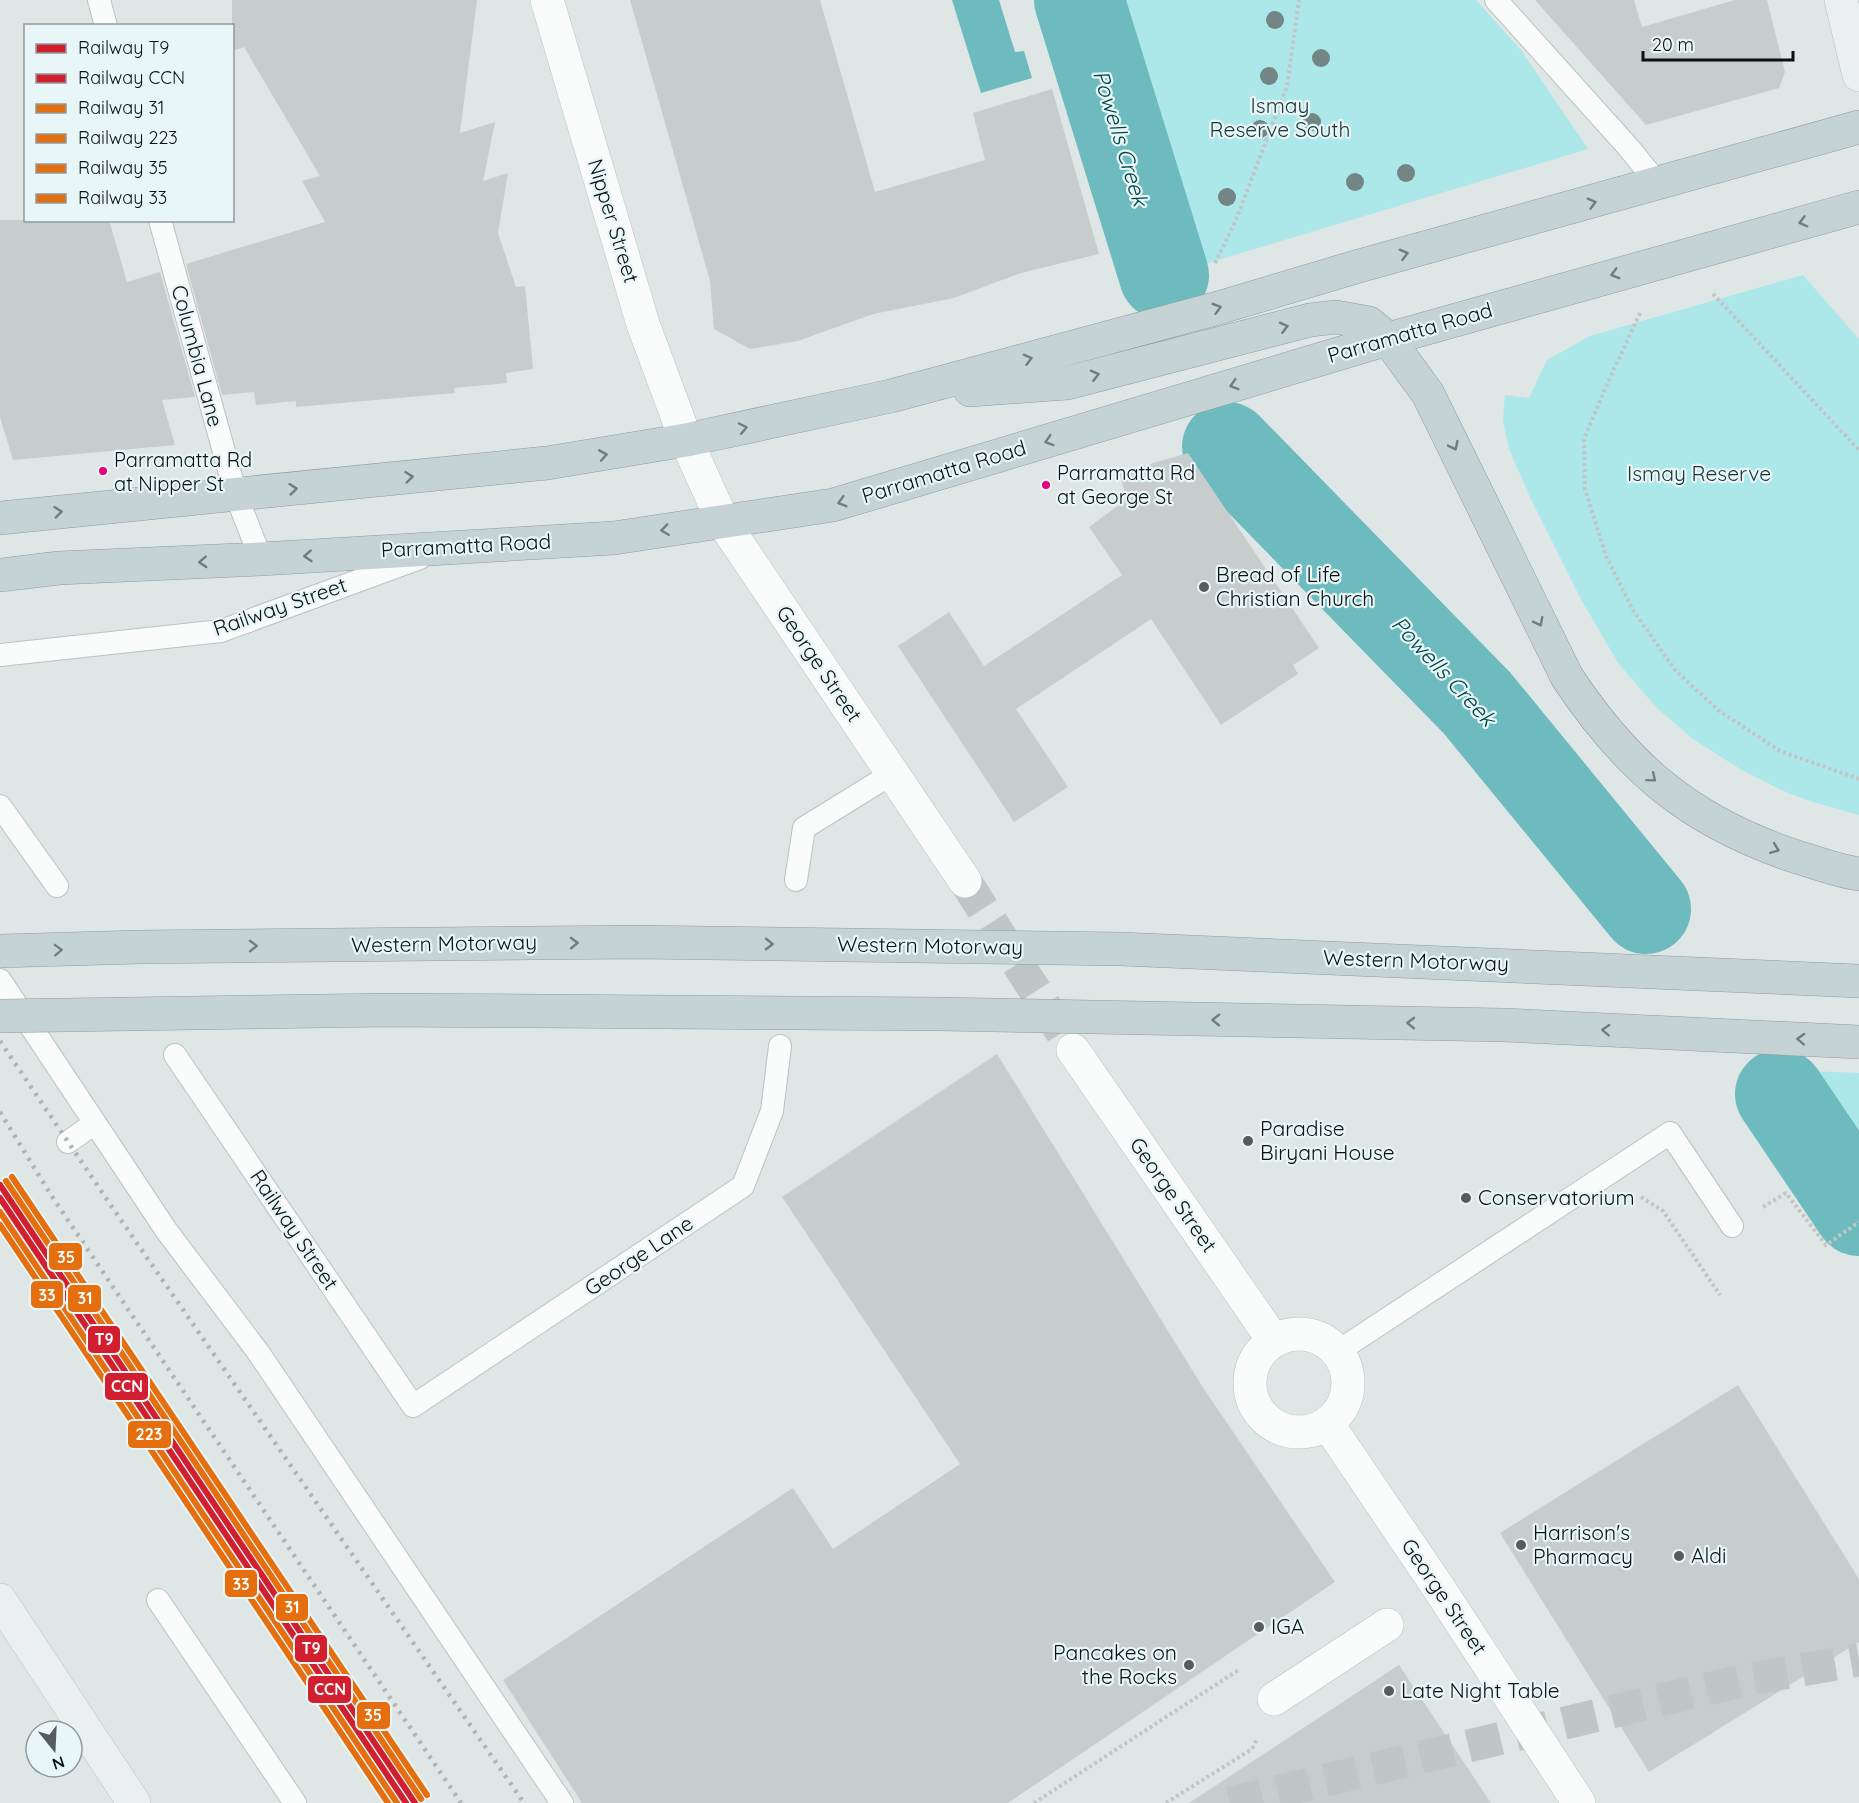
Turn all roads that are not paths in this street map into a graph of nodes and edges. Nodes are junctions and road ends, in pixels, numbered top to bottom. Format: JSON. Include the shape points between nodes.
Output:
{"nodes":[{"id":1,"x":99,"y":0,"type":"edge"},
{"id":2,"x":547,"y":0,"type":"edge"},
{"id":3,"x":1496,"y":0,"type":"edge"},
{"id":4,"x":1841,"y":0,"type":"edge"},
{"id":5,"x":105,"y":24,"type":"edge"},
{"id":6,"x":1859,"y":75,"type":"edge"},
{"id":7,"x":1859,"y":128,"type":"edge"},
{"id":8,"x":1658,"y":184,"type":"junction"},
{"id":9,"x":1859,"y":207,"type":"edge"},
{"id":10,"x":161,"y":222,"type":"edge"},
{"id":11,"x":1388,"y":339,"type":"junction"},
{"id":12,"x":891,"y":396,"type":"junction"},
{"id":13,"x":686,"y":440,"type":"junction"},
{"id":14,"x":236,"y":495,"type":"junction"},
{"id":15,"x":0,"y":518,"type":"edge"},
{"id":16,"x":723,"y":522,"type":"junction"},
{"id":17,"x":446,"y":548,"type":"junction"},
{"id":18,"x":261,"y":559,"type":"junction"},
{"id":19,"x":0,"y":575,"type":"edge"},
{"id":20,"x":0,"y":656,"type":"edge"},
{"id":21,"x":893,"y":773,"type":"junction"},
{"id":22,"x":1,"y":811,"type":"edge"},
{"id":23,"x":1859,"y":874,"type":"edge"},
{"id":24,"x":796,"y":880,"type":"dead end"},
{"id":25,"x":965,"y":881,"type":"tunnel mouth"},
{"id":26,"x":57,"y":886,"type":"dead end"},
{"id":27,"x":0,"y":951,"type":"edge"},
{"id":28,"x":0,"y":980,"type":"edge"},
{"id":29,"x":1859,"y":981,"type":"edge"},
{"id":30,"x":0,"y":1016,"type":"edge"},
{"id":31,"x":1859,"y":1042,"type":"edge"},
{"id":32,"x":780,"y":1046,"type":"dead end"},
{"id":33,"x":1072,"y":1050,"type":"tunnel mouth"},
{"id":34,"x":175,"y":1054,"type":"dead end"},
{"id":35,"x":95,"y":1123,"type":"junction"},
{"id":36,"x":68,"y":1142,"type":"dead end"},
{"id":37,"x":1732,"y":1226,"type":"road end"},
{"id":38,"x":1274,"y":1341,"type":"junction"},
{"id":39,"x":1337,"y":1352,"type":"junction"},
{"id":40,"x":413,"y":1406,"type":"joint"},
{"id":41,"x":1327,"y":1423,"type":"junction"},
{"id":42,"x":0,"y":1600,"type":"edge"},
{"id":43,"x":158,"y":1600,"type":"dead end"},
{"id":44,"x":1387,"y":1625,"type":"dead end"},
{"id":45,"x":1274,"y":1699,"type":"road end"},
{"id":46,"x":135,"y":1803,"type":"edge"},
{"id":47,"x":295,"y":1803,"type":"edge"},
{"id":48,"x":562,"y":1803,"type":"edge"},
{"id":49,"x":1579,"y":1803,"type":"edge"}],
"edges":[{"from":1,"to":5,"type":"lane"},
{"from":2,"to":13,"type":"street","name":"Nipper Street","via":[[643,324]]},
{"from":3,"to":8,"type":"lane"},
{"from":4,"to":6,"type":"street"},
{"from":7,"to":8,"type":"highway"},
{"from":12,"to":8,"type":"highway","one_way":true},
{"from":9,"to":11,"type":"highway","name":"Parramatta Road","one_way":true},
{"from":10,"to":14,"type":"lane","name":"Columbia Lane"},
{"from":12,"to":11,"type":"highway","one_way":true,"via":[[1067,383],[1336,317],[1370,323]]},
{"from":11,"to":16,"type":"highway","name":"Parramatta Road","one_way":true,"via":[[833,505]]},
{"from":11,"to":23,"type":"highway","one_way":true,"via":[[1428,394],[1567,677],[1613,740],[1680,801],[1721,826],[1776,850]]},
{"from":13,"to":12,"type":"highway","one_way":true},
{"from":14,"to":13,"type":"highway","one_way":true,"via":[[573,460]]},
{"from":13,"to":16,"type":"street","name":"George Street"},
{"from":15,"to":14,"type":"highway","one_way":true},
{"from":14,"to":18,"type":"lane","name":"Columbia Lane"},
{"from":16,"to":17,"type":"highway","name":"Parramatta Road","one_way":true,"via":[[614,538]]},
{"from":16,"to":21,"type":"street","name":"George Street"},
{"from":17,"to":18,"type":"highway","name":"Parramatta Road","one_way":true},
{"from":17,"to":20,"type":"lane","name":"Railway Street","via":[[221,631]]},
{"from":18,"to":19,"type":"highway","name":"Parramatta Road","one_way":true,"via":[[59,568]]},
{"from":21,"to":24,"type":"lane","via":[[804,828]]},
{"from":21,"to":25,"type":"street","name":"George Street"},
{"from":22,"to":26,"type":"lane"},
{"from":27,"to":29,"type":"highway","name":"Western Motorway","one_way":true,"bridge":true,"via":[[636,942],[1122,949]]},
{"from":28,"to":35,"type":"lane"},
{"from":31,"to":30,"type":"highway","one_way":true,"bridge":true,"via":[[1503,1025],[942,1014],[389,1010]]},
{"from":32,"to":40,"type":"lane","name":"George Lane","via":[[772,1111],[743,1186]]},
{"from":33,"to":38,"type":"street","name":"George Street"},
{"from":34,"to":40,"type":"lane","name":"Railway Street"},
{"from":35,"to":36,"type":"lane"},
{"from":35,"to":48,"type":"lane","via":[[166,1230],[258,1352]]},
{"from":37,"to":39,"type":"lane","via":[[1670,1133]]},
{"from":38,"to":39,"type":"street","via":[[1299,1334],[1314,1336]]},
{"from":38,"to":41,"type":"street","via":[[1261,1353],[1250,1377],[1250,1390],[1261,1414],[1270,1423],[1295,1433]]},
{"from":39,"to":41,"type":"street","via":[[1346,1366],[1349,1384],[1345,1402]]},
{"from":41,"to":49,"type":"street","name":"George Street"},
{"from":42,"to":46,"type":"street"},
{"from":43,"to":47,"type":"lane"},
{"from":44,"to":45,"type":"street"}]}
